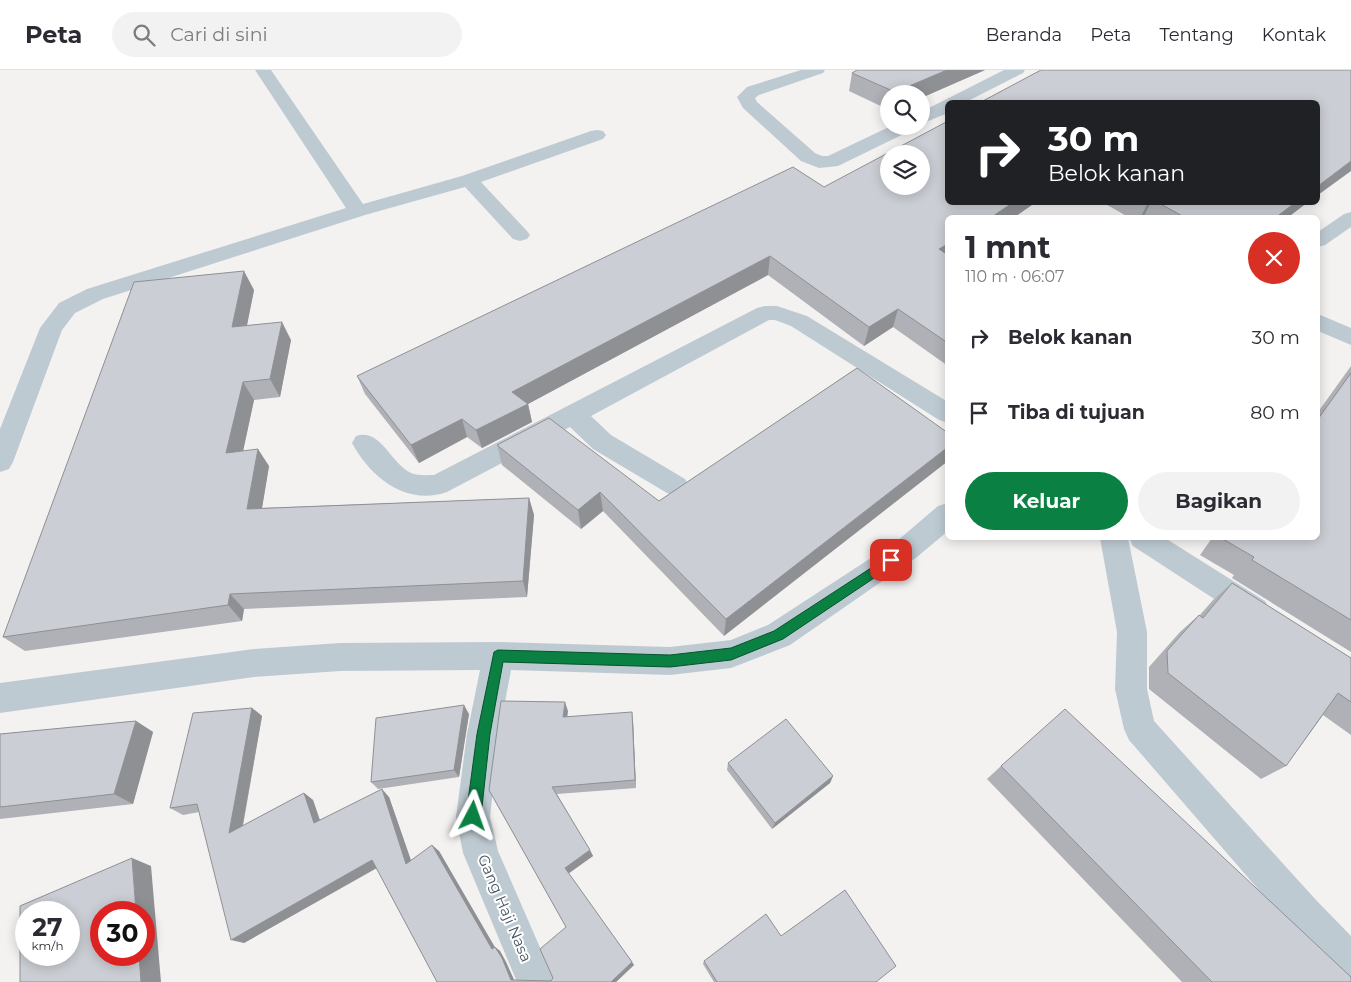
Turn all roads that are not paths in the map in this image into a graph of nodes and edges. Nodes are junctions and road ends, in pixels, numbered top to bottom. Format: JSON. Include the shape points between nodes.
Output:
{"nodes":[{"id":1,"x":817,"y":70,"type":"edge"},
{"id":2,"x":1017,"y":70,"type":"edge"},
{"id":3,"x":263,"y":71,"type":"edge"},
{"id":4,"x":958,"y":100,"type":"edge"},
{"id":5,"x":945,"y":107,"type":"edge"},
{"id":6,"x":930,"y":115,"type":"edge"},
{"id":7,"x":597,"y":135,"type":"dead end"},
{"id":8,"x":887,"y":135,"type":"edge"},
{"id":9,"x":469,"y":180,"type":"junction"},
{"id":10,"x":358,"y":211,"type":"junction"},
{"id":11,"x":1351,"y":218,"type":"edge"},
{"id":12,"x":520,"y":235,"type":"dead end"},
{"id":13,"x":1320,"y":240,"type":"edge"},
{"id":14,"x":1320,"y":323,"type":"edge"},
{"id":15,"x":1351,"y":337,"type":"edge"},
{"id":16,"x":945,"y":412,"type":"edge"},
{"id":17,"x":572,"y":414,"type":"junction"},
{"id":18,"x":366,"y":443,"type":"dead end"},
{"id":19,"x":0,"y":462,"type":"edge"},
{"id":20,"x":676,"y":486,"type":"dead end"},
{"id":21,"x":945,"y":516,"type":"edge"},
{"id":22,"x":1114,"y":540,"type":"edge"},
{"id":23,"x":1146,"y":540,"type":"edge"},
{"id":24,"x":1276,"y":623,"type":"edge"},
{"id":25,"x":498,"y":656,"type":"junction"},
{"id":26,"x":0,"y":698,"type":"edge"},
{"id":27,"x":1351,"y":963,"type":"edge"},
{"id":28,"x":536,"y":982,"type":"edge"}],
"edges":[{"from":1,"to":8,"type":"street","via":[[753,91],[746,97],[749,104],[808,157],[819,162],[831,162]]},
{"from":2,"to":4,"type":"street"},
{"from":3,"to":10,"type":"street"},
{"from":5,"to":6,"type":"street"},
{"from":7,"to":9,"type":"street"},
{"from":9,"to":10,"type":"street"},
{"from":9,"to":12,"type":"street"},
{"from":10,"to":19,"type":"street","via":[[95,294],[66,308],[51,328]]},
{"from":11,"to":13,"type":"street"},
{"from":14,"to":15,"type":"street"},
{"from":16,"to":17,"type":"street","via":[[799,321],[777,313],[765,314]]},
{"from":17,"to":18,"type":"street","via":[[438,485],[410,485],[389,472]]},
{"from":17,"to":20,"type":"street","via":[[602,442]]},
{"from":21,"to":25,"type":"street","via":[[906,549],[795,625],[731,654],[670,661]]},
{"from":22,"to":27,"type":"street","via":[[1132,632],[1131,690],[1140,729]]},
{"from":23,"to":24,"type":"street"},
{"from":25,"to":26,"type":"street","via":[[340,657],[254,663]]},
{"from":25,"to":28,"type":"street","name":"Gang Haji Nasa","via":[[483,734],[473,816],[482,853]]}]}
